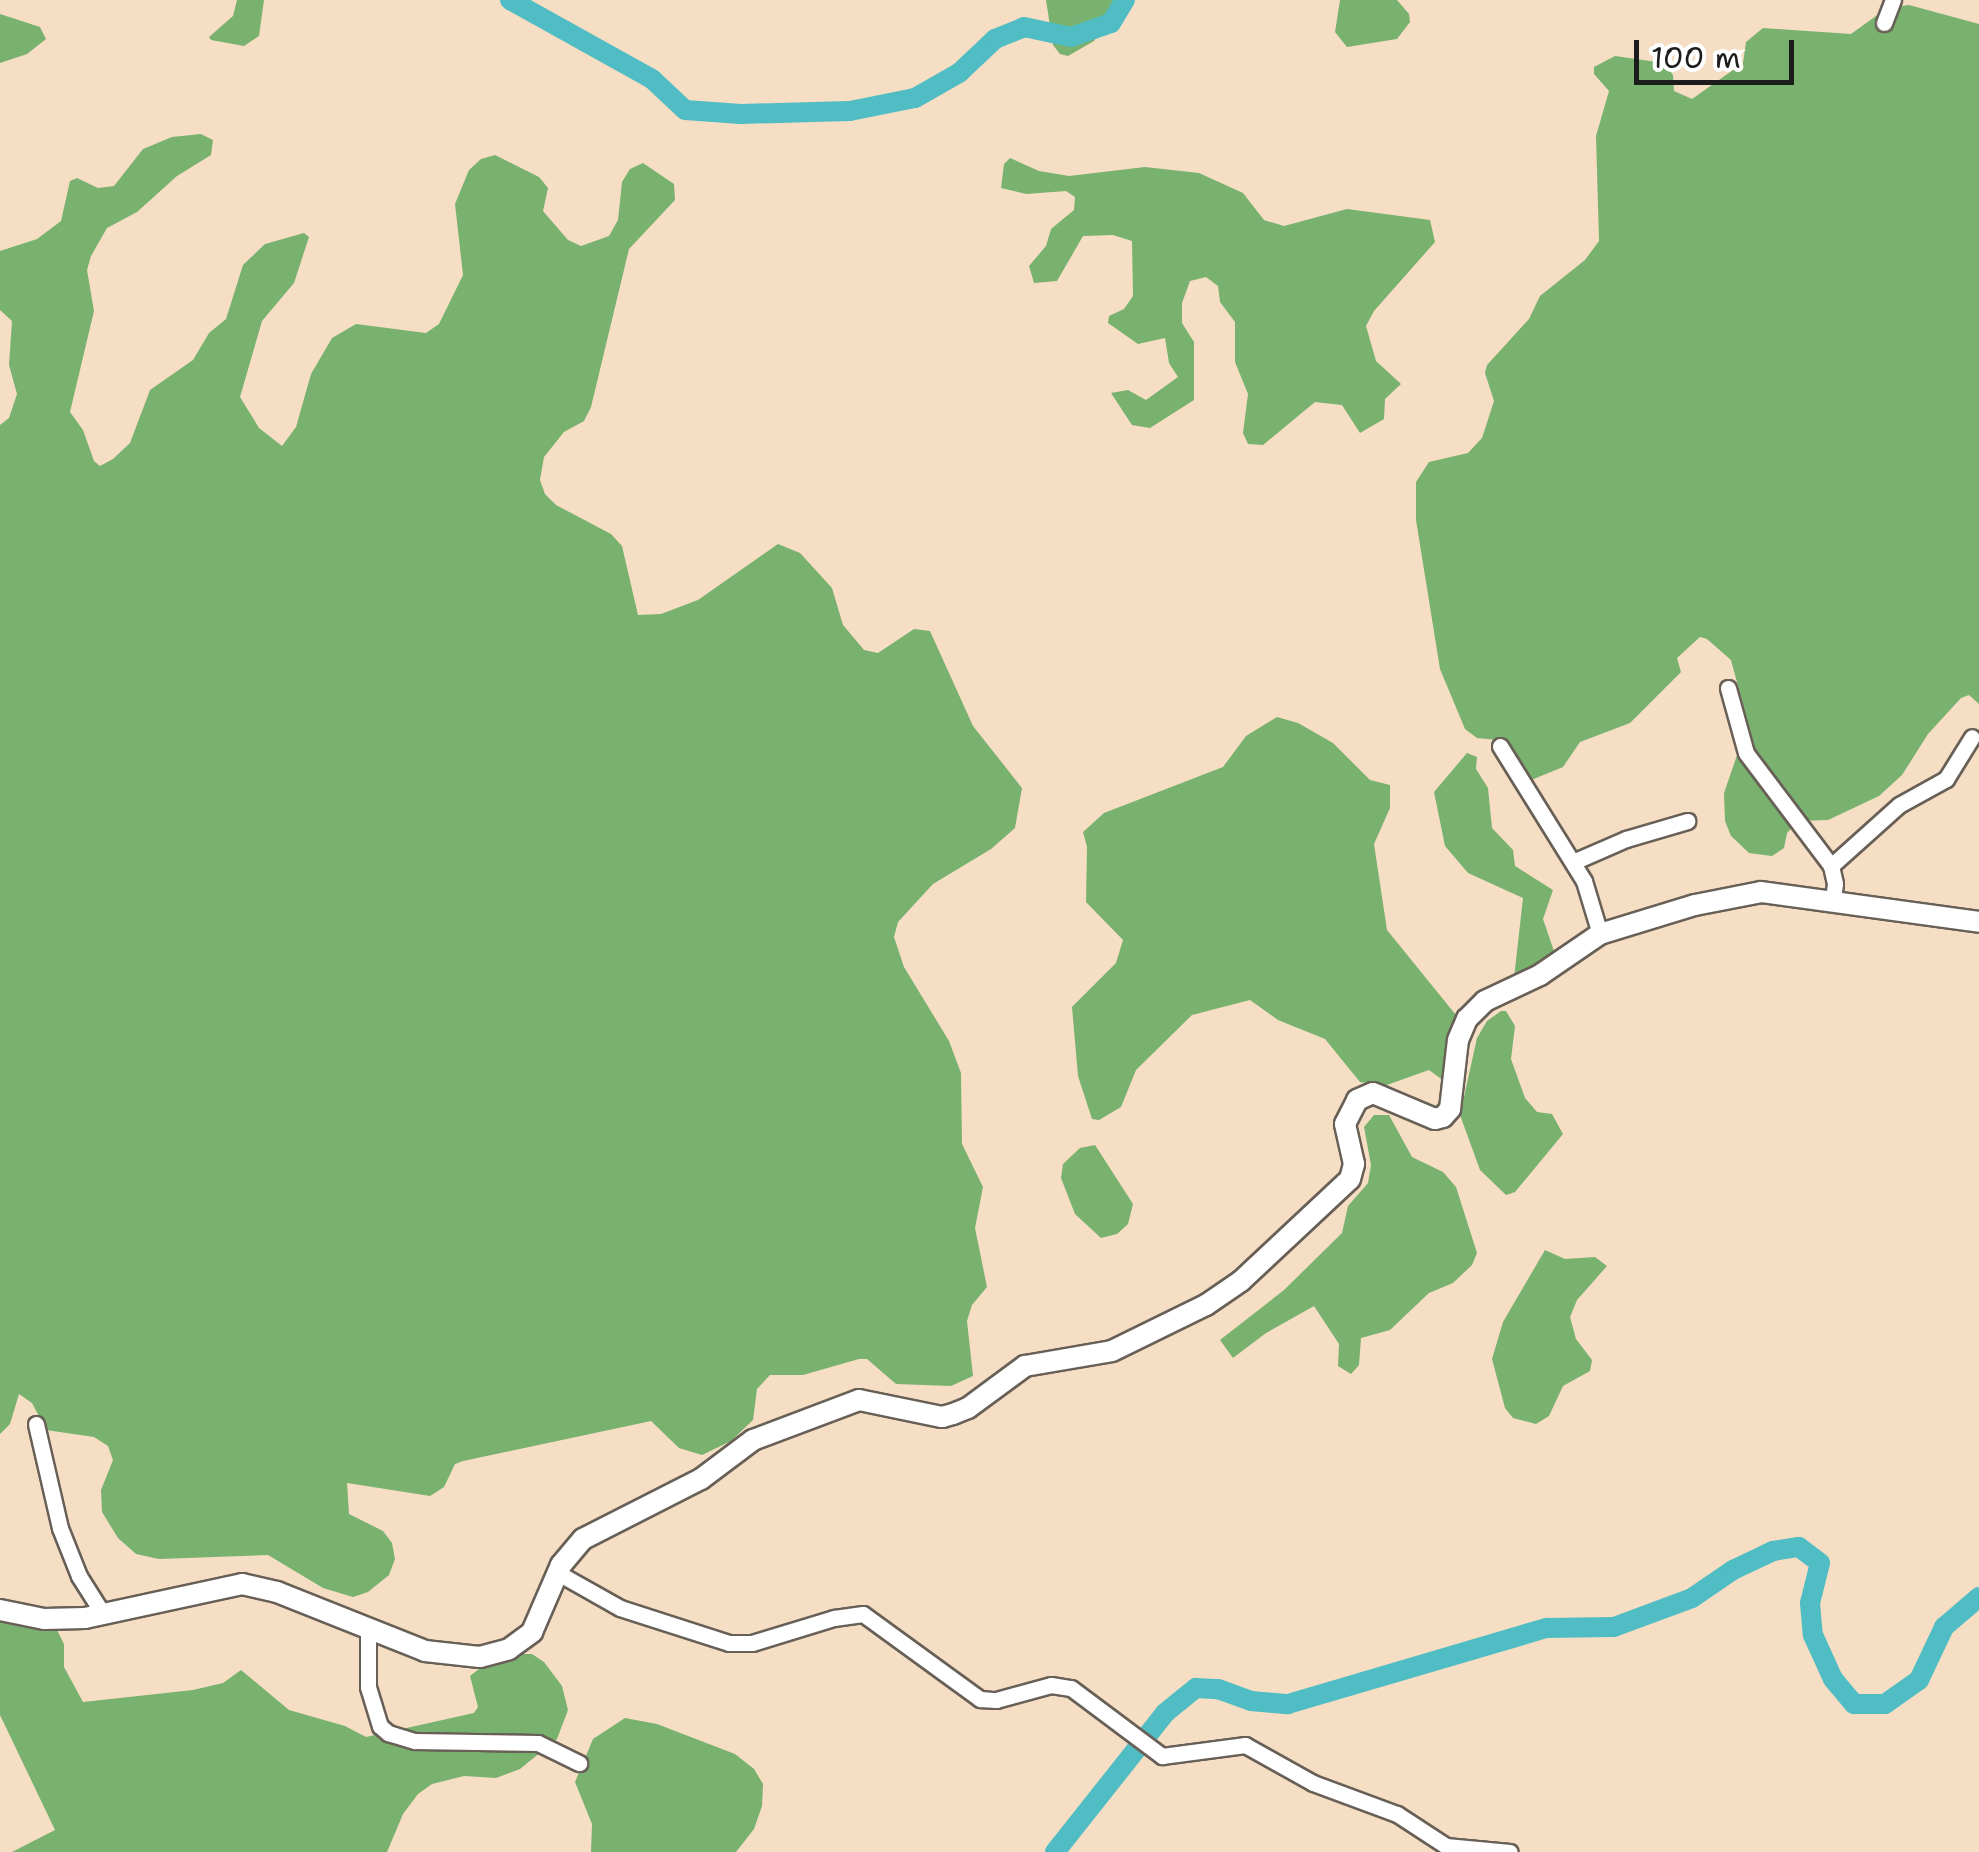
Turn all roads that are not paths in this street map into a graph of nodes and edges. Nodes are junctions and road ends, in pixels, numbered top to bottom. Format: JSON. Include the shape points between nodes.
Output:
{"nodes":[{"id":1,"x":1893,"y":0,"type":"edge"},
{"id":2,"x":1884,"y":24,"type":"dead end"},
{"id":3,"x":1728,"y":688,"type":"dead end"},
{"id":4,"x":1972,"y":737,"type":"dead end"},
{"id":5,"x":1500,"y":746,"type":"dead end"},
{"id":6,"x":1688,"y":821,"type":"dead end"},
{"id":7,"x":1573,"y":862,"type":"junction"},
{"id":8,"x":1830,"y":866,"type":"junction"},
{"id":9,"x":1833,"y":899,"type":"junction"},
{"id":10,"x":1979,"y":922,"type":"edge"},
{"id":11,"x":1600,"y":934,"type":"junction"},
{"id":12,"x":36,"y":1424,"type":"dead end"},
{"id":13,"x":558,"y":1572,"type":"junction"},
{"id":14,"x":0,"y":1610,"type":"edge"},
{"id":15,"x":103,"y":1614,"type":"junction"},
{"id":16,"x":368,"y":1630,"type":"junction"},
{"id":17,"x":579,"y":1763,"type":"dead end"},
{"id":18,"x":1510,"y":1852,"type":"edge"}],
"edges":[{"from":1,"to":2,"type":"street"},
{"from":3,"to":8,"type":"street","via":[[1746,752]]},
{"from":4,"to":8,"type":"street","via":[[1946,779],[1898,805]]},
{"from":5,"to":7,"type":"street"},
{"from":6,"to":7,"type":"street"},
{"from":7,"to":11,"type":"street"},
{"from":8,"to":9,"type":"street"},
{"from":9,"to":10,"type":"main road"},
{"from":9,"to":11,"type":"main road","via":[[1761,892],[1695,904]]},
{"from":11,"to":13,"type":"main road","via":[[1467,1019],[1443,1117],[1435,1120],[1373,1092],[1357,1100],[1345,1124],[1354,1164],[1350,1179],[1252,1272],[1206,1305],[1112,1351],[1026,1366],[953,1414],[860,1400],[753,1440],[701,1479],[584,1539]]},
{"from":12,"to":15,"type":"street","via":[[60,1528]]},
{"from":13,"to":16,"type":"main road","via":[[532,1632],[494,1655],[425,1651]]},
{"from":13,"to":18,"type":"street","via":[[620,1608],[702,1637],[752,1643],[863,1614],[980,1699],[1051,1685],[1079,1692],[1150,1752],[1245,1745],[1313,1784],[1398,1814],[1446,1846]]},
{"from":14,"to":15,"type":"main road","via":[[44,1619]]},
{"from":15,"to":16,"type":"main road","via":[[242,1584]]},
{"from":16,"to":17,"type":"street","via":[[368,1687],[388,1733],[415,1741],[538,1743]]}]}
